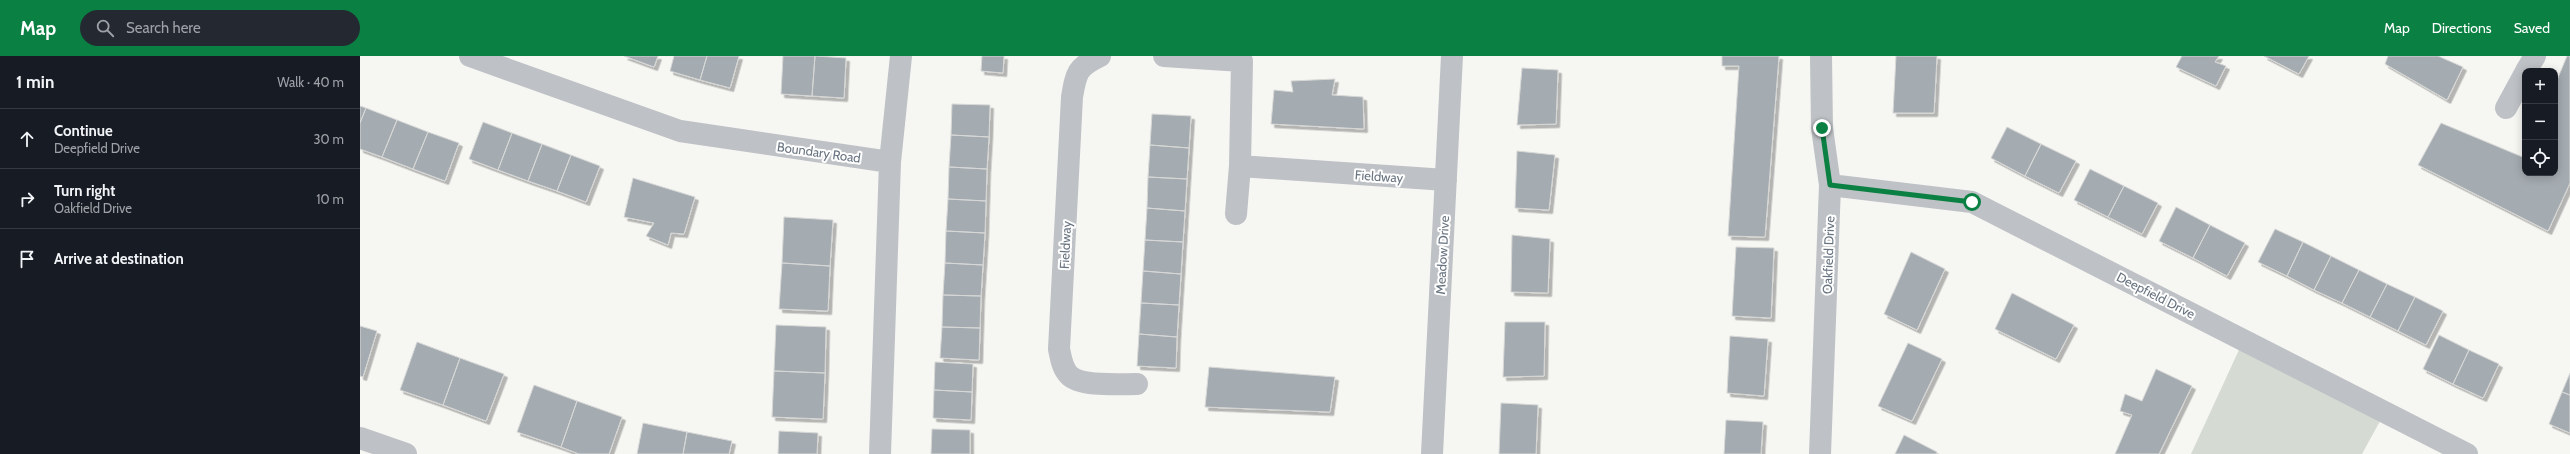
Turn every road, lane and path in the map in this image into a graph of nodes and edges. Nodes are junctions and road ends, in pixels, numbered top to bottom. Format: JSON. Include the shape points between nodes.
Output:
{"nodes":[{"id":1,"x":470,"y":56,"type":"edge"},
{"id":2,"x":901,"y":56,"type":"edge"},
{"id":3,"x":1100,"y":56,"type":"edge"},
{"id":4,"x":1164,"y":56,"type":"edge"},
{"id":5,"x":1452,"y":56,"type":"edge"},
{"id":6,"x":1822,"y":56,"type":"edge"},
{"id":7,"x":2534,"y":56,"type":"edge"},
{"id":8,"x":2528,"y":68,"type":"edge"},
{"id":9,"x":2522,"y":79,"type":"edge"},
{"id":10,"x":2506,"y":108,"type":"dead end"},
{"id":11,"x":890,"y":162,"type":"junction"},
{"id":12,"x":1240,"y":166,"type":"junction"},
{"id":13,"x":1446,"y":180,"type":"junction"},
{"id":14,"x":1830,"y":185,"type":"junction"},
{"id":15,"x":1236,"y":214,"type":"dead end"},
{"id":16,"x":1137,"y":384,"type":"dead end"},
{"id":17,"x":360,"y":438,"type":"edge"},
{"id":18,"x":406,"y":454,"type":"edge"},
{"id":19,"x":880,"y":454,"type":"edge"},
{"id":20,"x":1432,"y":454,"type":"edge"},
{"id":21,"x":1820,"y":454,"type":"edge"},
{"id":22,"x":2467,"y":454,"type":"edge"}],
"edges":[{"from":1,"to":11,"type":"street","name":"Boundary Road","via":[[680,131]]},
{"from":2,"to":11,"type":"street"},
{"from":3,"to":16,"type":"street","name":"Fieldway","via":[[1077,72],[1072,97],[1060,349],[1062,364],[1069,376],[1081,382]]},
{"from":4,"to":12,"type":"street","via":[[1242,61]]},
{"from":5,"to":13,"type":"street","name":"Meadow Drive"},
{"from":6,"to":14,"type":"street","name":"Oakfield Drive","via":[[1822,128]]},
{"from":7,"to":8,"type":"street"},
{"from":9,"to":10,"type":"street"},
{"from":11,"to":19,"type":"street"},
{"from":12,"to":13,"type":"street","name":"Fieldway"},
{"from":12,"to":15,"type":"street"},
{"from":13,"to":20,"type":"street","name":"Meadow Drive"},
{"from":14,"to":21,"type":"street","name":"Oakfield Drive"},
{"from":14,"to":22,"type":"street","name":"Deepfield Drive","via":[[1972,202]]},
{"from":17,"to":18,"type":"street"}]}
